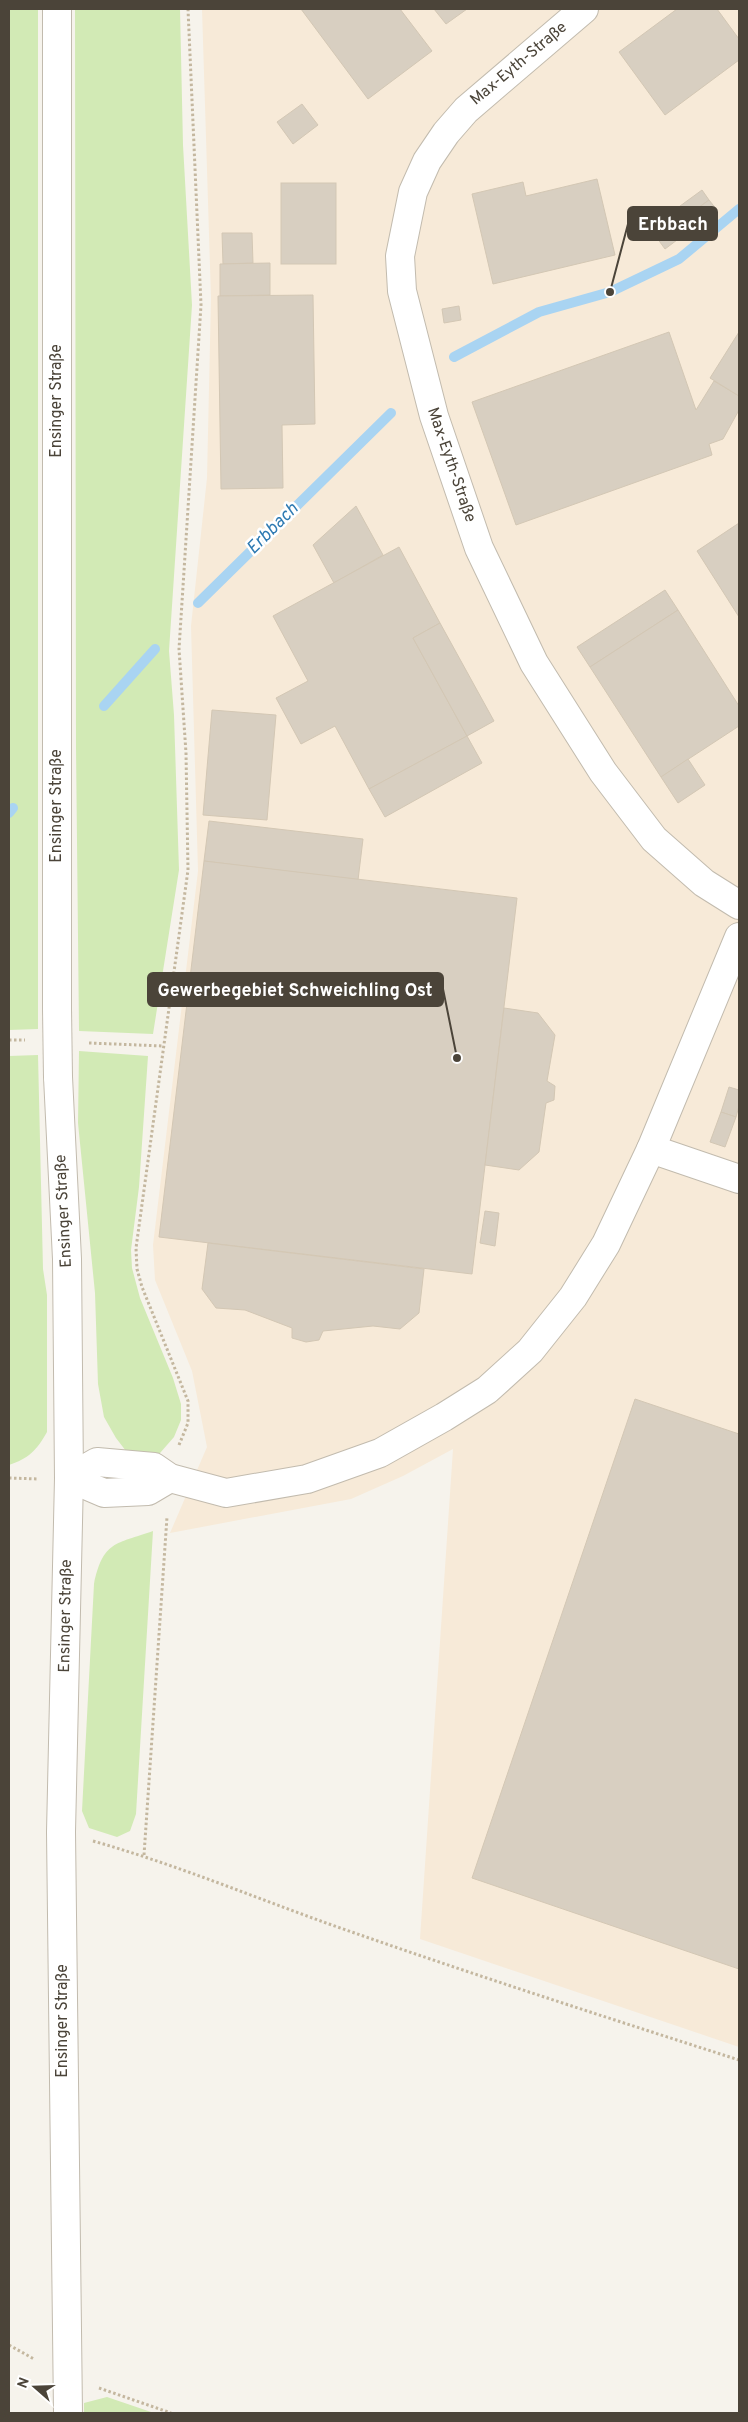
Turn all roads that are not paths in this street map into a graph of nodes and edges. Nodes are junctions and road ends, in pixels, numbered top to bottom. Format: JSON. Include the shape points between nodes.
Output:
{"nodes":[{"id":1,"x":57,"y":9,"type":"edge"},
{"id":2,"x":584,"y":9,"type":"edge"},
{"id":3,"x":739,"y":905,"type":"edge"},
{"id":4,"x":739,"y":937,"type":"edge"},
{"id":5,"x":651,"y":1149,"type":"junction"},
{"id":6,"x":739,"y":1179,"type":"edge"},
{"id":7,"x":69,"y":1478,"type":"junction"},
{"id":8,"x":68,"y":2413,"type":"edge"}],
"edges":[{"from":1,"to":7,"type":"street","name":"Ensinger Straße","bridge":true,"via":[[57,1009],[67,1258]]},
{"from":2,"to":3,"type":"street","name":"Max-Eyth-Straße","via":[[466,110],[427,161],[411,200],[400,256],[402,291],[434,416],[479,548],[534,663],[603,772],[654,839],[704,883]]},
{"from":4,"to":5,"type":"street"},
{"from":5,"to":6,"type":"street"},
{"from":5,"to":7,"type":"street","via":[[606,1244],[572,1297],[530,1351],[487,1390],[444,1418],[380,1453],[307,1479],[226,1493],[170,1478],[148,1491],[104,1492]]},
{"from":7,"to":8,"type":"street","name":"Ensinger Straße","via":[[61,1832]]}]}
